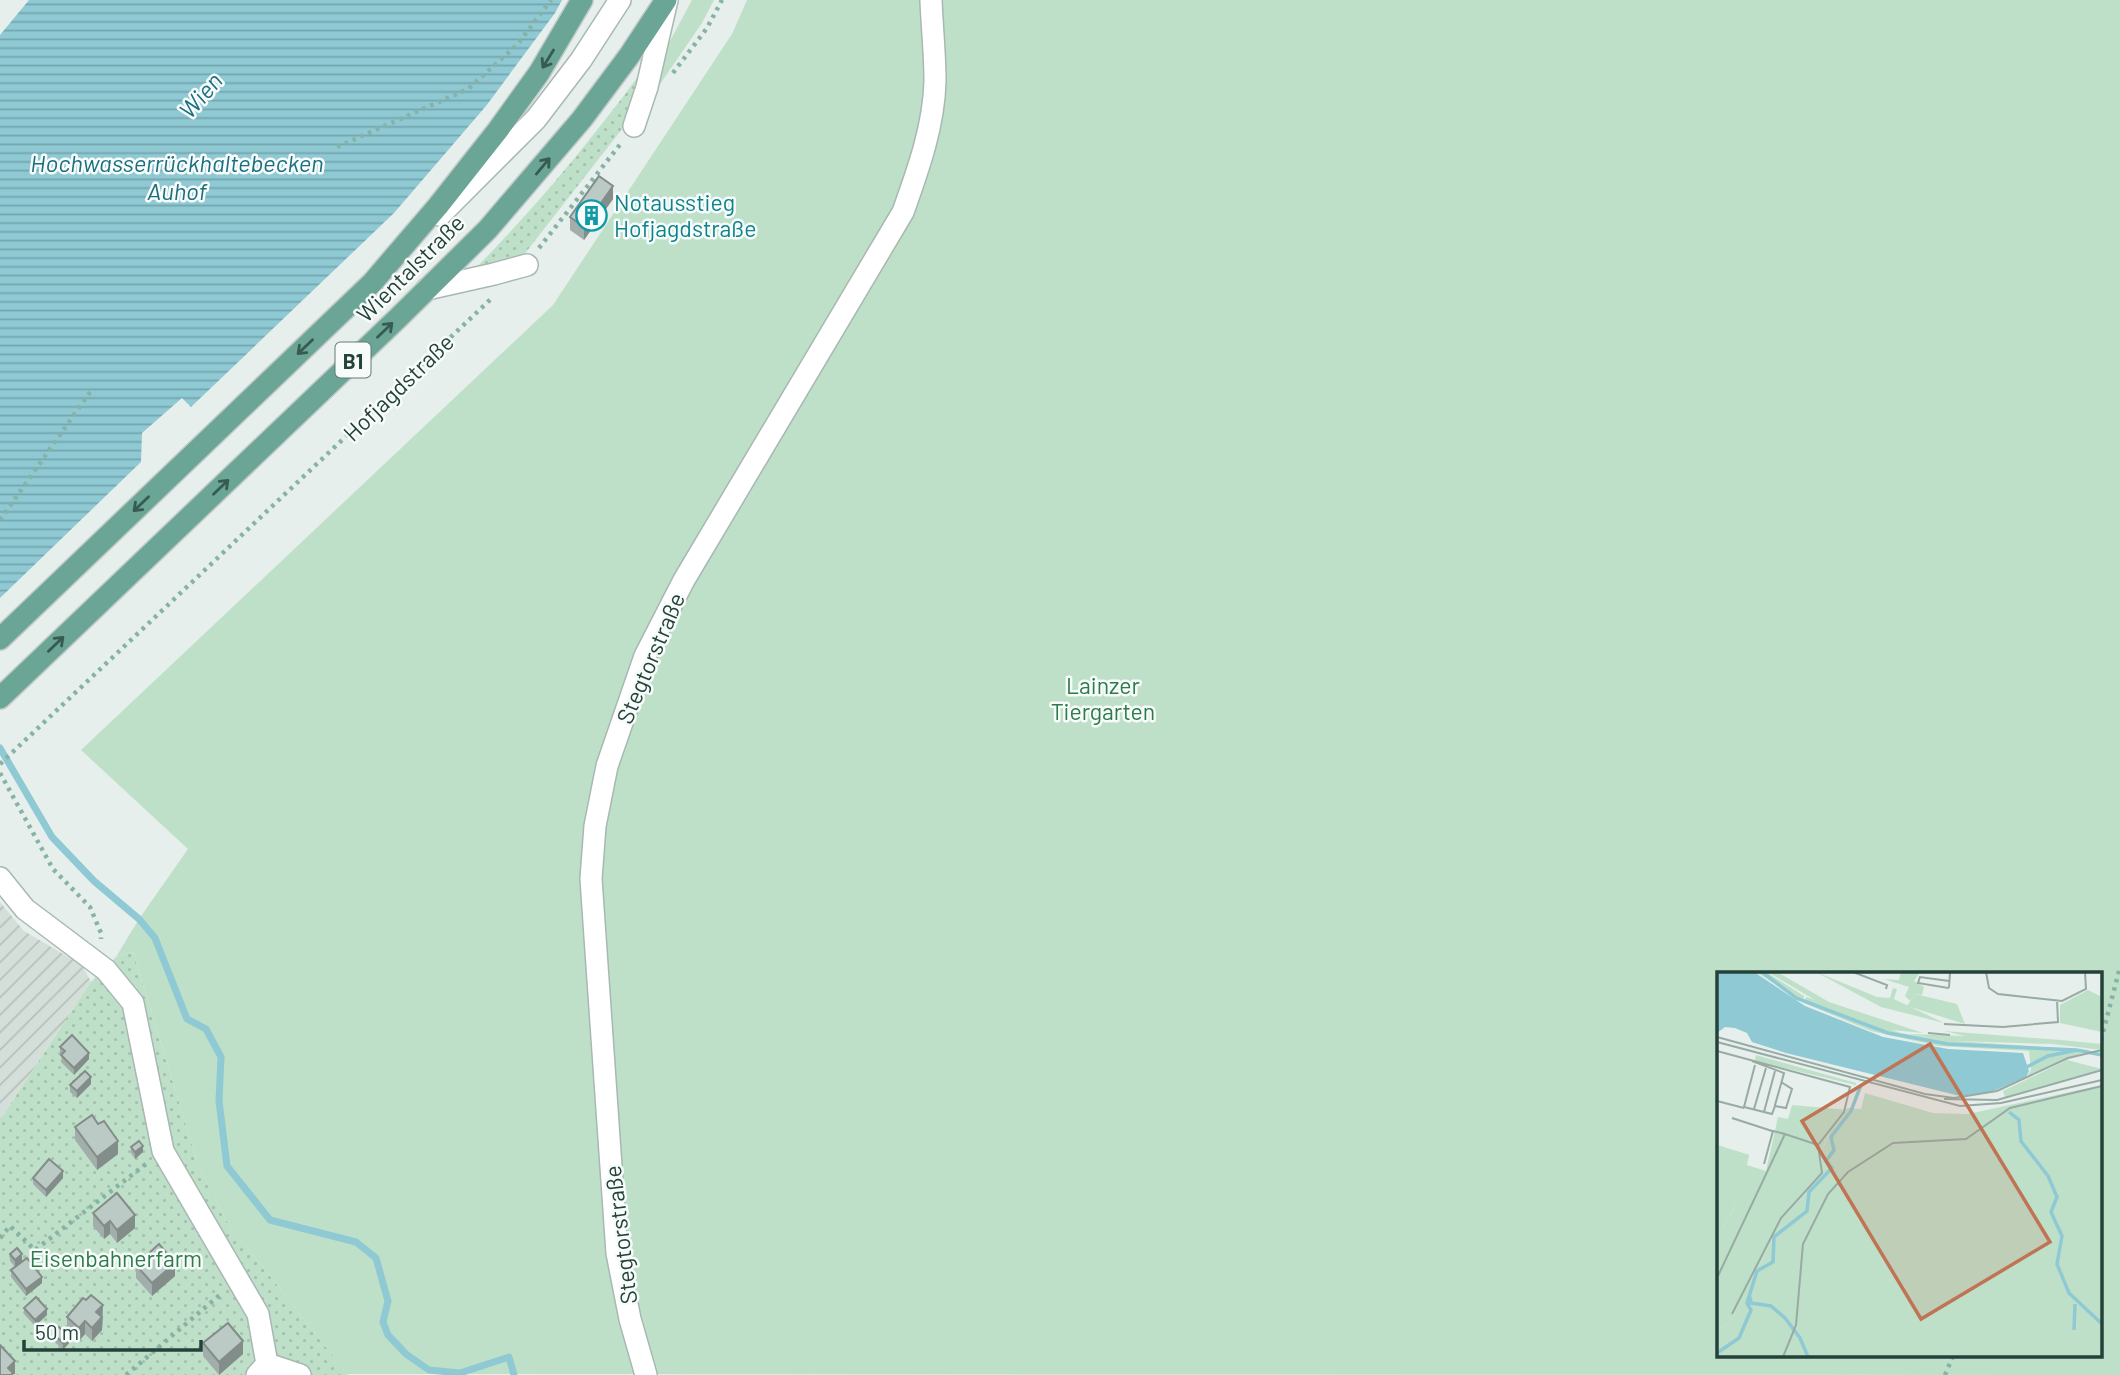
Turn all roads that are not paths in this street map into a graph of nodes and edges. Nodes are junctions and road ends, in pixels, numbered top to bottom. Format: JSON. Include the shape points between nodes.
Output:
{"nodes":[{"id":1,"x":582,"y":0,"type":"edge"},
{"id":2,"x":620,"y":0,"type":"edge"},
{"id":3,"x":666,"y":0,"type":"edge"},
{"id":4,"x":931,"y":0,"type":"edge"},
{"id":5,"x":634,"y":126,"type":"road end"},
{"id":6,"x":527,"y":265,"type":"road end"},
{"id":7,"x":372,"y":283,"type":"junction"},
{"id":8,"x":427,"y":289,"type":"junction"},
{"id":9,"x":0,"y":639,"type":"edge"},
{"id":10,"x":4,"y":695,"type":"edge"},
{"id":11,"x":0,"y":878,"type":"edge"},
{"id":12,"x":262,"y":1369,"type":"edge"},
{"id":13,"x":300,"y":1375,"type":"edge"},
{"id":14,"x":646,"y":1375,"type":"edge"}],
"edges":[{"from":1,"to":7,"type":"main road","name":"Wientalstraße","number":"B1","one_way":true,"via":[[539,73],[498,130]]},
{"from":2,"to":7,"type":"street","via":[[536,119]]},
{"from":3,"to":5,"type":"street"},
{"from":8,"to":3,"type":"main road","name":"Wientalstraße","number":"B1","one_way":true,"via":[[488,229],[582,119]]},
{"from":4,"to":14,"type":"street","name":"Stegtorstraße","via":[[935,83],[929,128],[903,212],[684,579],[645,656],[607,766],[595,826],[592,892],[617,1253]]},
{"from":6,"to":8,"type":"street"},
{"from":7,"to":9,"type":"main road","name":"Wientalstraße","number":"B1","one_way":true},
{"from":10,"to":8,"type":"main road","name":"Wientalstraße","number":"B1","one_way":true},
{"from":11,"to":12,"type":"street","via":[[25,909],[106,970],[133,1003],[163,1151],[258,1314]]},
{"from":12,"to":13,"type":"street"}]}
